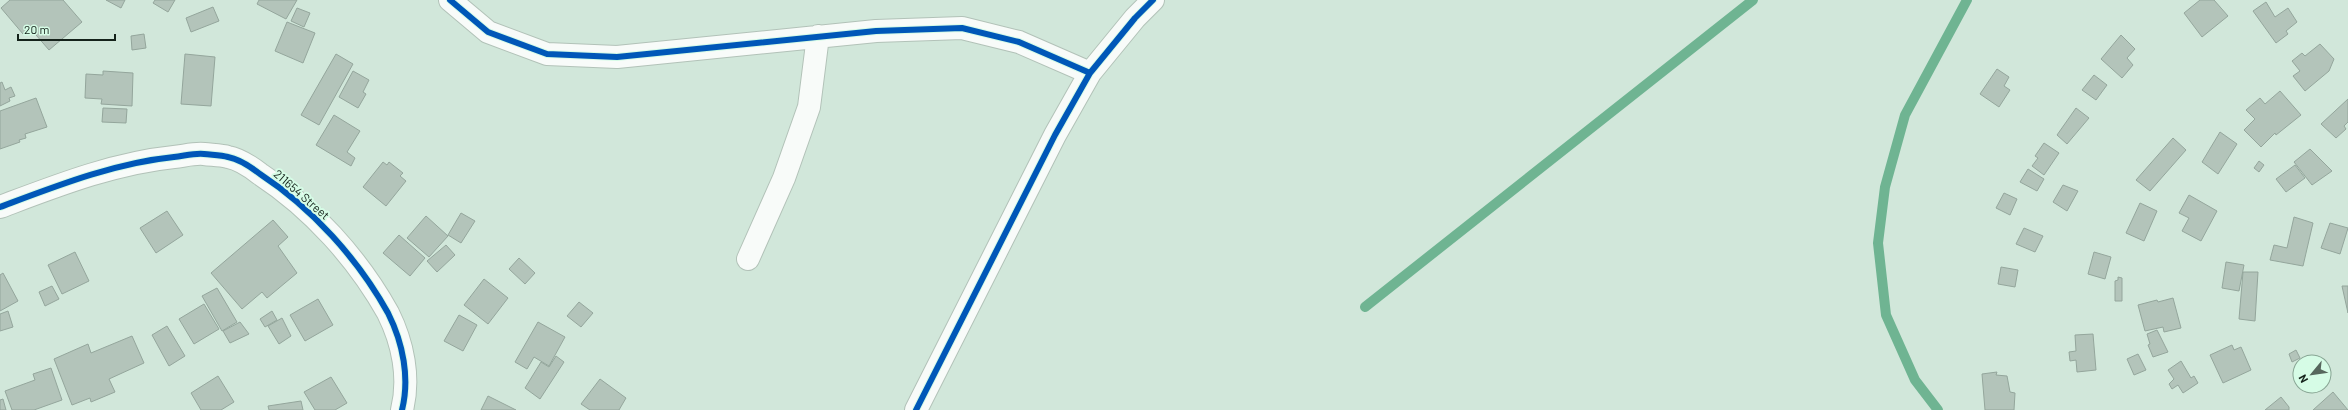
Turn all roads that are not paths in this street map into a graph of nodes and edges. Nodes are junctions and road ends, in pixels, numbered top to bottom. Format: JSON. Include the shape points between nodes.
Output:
{"nodes":[{"id":1,"x":450,"y":0,"type":"edge"},
{"id":2,"x":1153,"y":0,"type":"edge"},
{"id":3,"x":818,"y":36,"type":"junction"},
{"id":4,"x":1090,"y":73,"type":"junction"},
{"id":5,"x":0,"y":207,"type":"edge"},
{"id":6,"x":748,"y":259,"type":"dead end"},
{"id":7,"x":402,"y":410,"type":"edge"},
{"id":8,"x":916,"y":410,"type":"edge"}],
"edges":[{"from":1,"to":3,"type":"street","via":[[488,32],[547,54],[617,57]]},
{"from":2,"to":4,"type":"street"},
{"from":3,"to":4,"type":"street","via":[[876,30],[962,28],[1019,42]]},
{"from":3,"to":6,"type":"street","via":[[809,107],[784,178]]},
{"from":4,"to":8,"type":"street","via":[[1055,135]]},
{"from":5,"to":7,"type":"street","name":"211654 Street","via":[[55,186],[146,159],[202,154],[229,157],[252,168],[281,187],[322,224],[368,282],[388,314],[403,360],[406,392]]}]}
